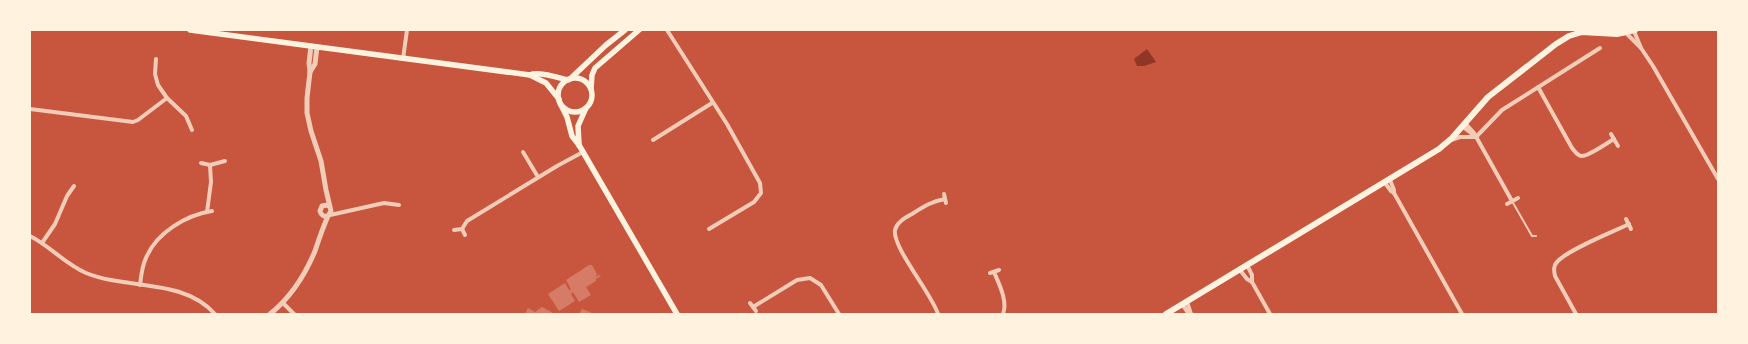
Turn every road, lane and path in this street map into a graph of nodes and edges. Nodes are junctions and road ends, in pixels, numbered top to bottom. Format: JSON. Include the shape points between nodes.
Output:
{"nodes":[{"id":1,"x":190,"y":30,"type":"edge"},
{"id":2,"x":407,"y":30,"type":"edge"},
{"id":3,"x":626,"y":30,"type":"edge"},
{"id":4,"x":639,"y":30,"type":"edge"},
{"id":5,"x":667,"y":30,"type":"edge"},
{"id":6,"x":1634,"y":30,"type":"edge"},
{"id":7,"x":210,"y":31,"type":"edge"},
{"id":8,"x":1626,"y":32,"type":"junction"},
{"id":9,"x":314,"y":46,"type":"junction"},
{"id":10,"x":1600,"y":48,"type":"dead end"},
{"id":11,"x":1641,"y":48,"type":"junction"},
{"id":12,"x":156,"y":59,"type":"dead end"},
{"id":13,"x":404,"y":59,"type":"junction"},
{"id":14,"x":530,"y":75,"type":"junction"},
{"id":15,"x":569,"y":79,"type":"junction"},
{"id":16,"x":1538,"y":87,"type":"junction"},
{"id":17,"x":591,"y":89,"type":"junction"},
{"id":18,"x":167,"y":98,"type":"junction"},
{"id":19,"x":560,"y":101,"type":"junction"},
{"id":20,"x":712,"y":103,"type":"junction"},
{"id":21,"x":586,"y":108,"type":"junction"},
{"id":22,"x":30,"y":109,"type":"edge"},
{"id":23,"x":1463,"y":125,"type":"junction"},
{"id":24,"x":192,"y":130,"type":"dead end"},
{"id":25,"x":1611,"y":134,"type":"dead end"},
{"id":26,"x":1476,"y":137,"type":"junction"},
{"id":27,"x":1614,"y":139,"type":"junction"},
{"id":28,"x":653,"y":140,"type":"dead end"},
{"id":29,"x":1450,"y":140,"type":"junction"},
{"id":30,"x":579,"y":145,"type":"junction"},
{"id":31,"x":1618,"y":146,"type":"dead end"},
{"id":32,"x":523,"y":152,"type":"dead end"},
{"id":33,"x":583,"y":152,"type":"junction"},
{"id":34,"x":225,"y":161,"type":"dead end"},
{"id":35,"x":201,"y":162,"type":"dead end"},
{"id":36,"x":210,"y":165,"type":"junction"},
{"id":37,"x":538,"y":177,"type":"junction"},
{"id":38,"x":1718,"y":179,"type":"edge"},
{"id":39,"x":1387,"y":181,"type":"junction"},
{"id":40,"x":74,"y":186,"type":"dead end"},
{"id":41,"x":326,"y":190,"type":"junction"},
{"id":42,"x":1518,"y":198,"type":"dead end"},
{"id":43,"x":945,"y":199,"type":"dead end"},
{"id":44,"x":1512,"y":201,"type":"junction"},
{"id":45,"x":1507,"y":204,"type":"dead end"},
{"id":46,"x":400,"y":205,"type":"dead end"},
{"id":47,"x":322,"y":206,"type":"junction"},
{"id":48,"x":330,"y":207,"type":"junction"},
{"id":49,"x":341,"y":211,"type":"junction"},
{"id":50,"x":321,"y":214,"type":"junction"},
{"id":51,"x":329,"y":215,"type":"junction"},
{"id":52,"x":1626,"y":219,"type":"dead end"},
{"id":53,"x":1629,"y":224,"type":"junction"},
{"id":54,"x":322,"y":229,"type":"junction"},
{"id":55,"x":462,"y":229,"type":"junction"},
{"id":56,"x":710,"y":229,"type":"dead end"},
{"id":57,"x":1631,"y":229,"type":"dead end"},
{"id":58,"x":454,"y":230,"type":"dead end"},
{"id":59,"x":465,"y":235,"type":"dead end"},
{"id":60,"x":30,"y":236,"type":"edge"},
{"id":61,"x":1536,"y":236,"type":"dead end"},
{"id":62,"x":42,"y":243,"type":"junction"},
{"id":63,"x":1247,"y":266,"type":"junction"},
{"id":64,"x":1240,"y":270,"type":"junction"},
{"id":65,"x":994,"y":272,"type":"dead end"},
{"id":66,"x":1252,"y":282,"type":"junction"},
{"id":67,"x":140,"y":285,"type":"junction"},
{"id":68,"x":750,"y":302,"type":"dead end"},
{"id":69,"x":282,"y":303,"type":"junction"},
{"id":70,"x":1184,"y":303,"type":"junction"},
{"id":71,"x":753,"y":307,"type":"junction"},
{"id":72,"x":756,"y":311,"type":"dead end"},
{"id":73,"x":215,"y":314,"type":"edge"},
{"id":74,"x":270,"y":314,"type":"edge"},
{"id":75,"x":294,"y":314,"type":"edge"},
{"id":76,"x":677,"y":314,"type":"edge"},
{"id":77,"x":839,"y":314,"type":"edge"},
{"id":78,"x":938,"y":314,"type":"edge"},
{"id":79,"x":1003,"y":314,"type":"edge"},
{"id":80,"x":1166,"y":314,"type":"edge"},
{"id":81,"x":1190,"y":314,"type":"edge"},
{"id":82,"x":1270,"y":314,"type":"edge"},
{"id":83,"x":1462,"y":314,"type":"edge"},
{"id":84,"x":1576,"y":314,"type":"edge"}],
"edges":[{"from":1,"to":7,"type":"main road"},
{"from":2,"to":13,"type":"street"},
{"from":3,"to":15,"type":"main road"},
{"from":4,"to":17,"type":"main road","via":[[595,68]]},
{"from":5,"to":20,"type":"street"},
{"from":6,"to":8,"type":"main road"},
{"from":6,"to":11,"type":"street"},
{"from":7,"to":9,"type":"main road"},
{"from":8,"to":11,"type":"street"},
{"from":8,"to":23,"type":"main road","via":[[1582,32],[1563,39],[1488,97]]},
{"from":9,"to":13,"type":"main road"},
{"from":9,"to":41,"type":"street","via":[[309,63],[307,114],[321,161]]},
{"from":10,"to":16,"type":"street"},
{"from":11,"to":38,"type":"street"},
{"from":12,"to":18,"type":"street","via":[[155,78]]},
{"from":13,"to":14,"type":"main road"},
{"from":14,"to":15,"type":"main road","via":[[541,73],[554,78]]},
{"from":14,"to":19,"type":"main road","via":[[546,83]]},
{"from":15,"to":17,"type":"main road","via":[[584,81]]},
{"from":15,"to":19,"type":"main road","via":[[559,89]]},
{"from":16,"to":26,"type":"street","via":[[1502,110]]},
{"from":16,"to":27,"type":"street","via":[[1578,155],[1588,154]]},
{"from":17,"to":21,"type":"main road","via":[[591,101]]},
{"from":18,"to":22,"type":"street","via":[[133,122]]},
{"from":18,"to":24,"type":"street","via":[[183,112]]},
{"from":19,"to":21,"type":"main road","via":[[571,111],[577,112]]},
{"from":19,"to":30,"type":"main road","via":[[572,136]]},
{"from":20,"to":28,"type":"street"},
{"from":20,"to":56,"type":"street","via":[[751,164],[762,189],[754,202]]},
{"from":21,"to":30,"type":"main road","via":[[579,124]]},
{"from":23,"to":26,"type":"street"},
{"from":23,"to":29,"type":"main road"},
{"from":25,"to":27,"type":"street"},
{"from":26,"to":29,"type":"street"},
{"from":26,"to":44,"type":"street"},
{"from":27,"to":31,"type":"street"},
{"from":29,"to":39,"type":"main road"},
{"from":30,"to":33,"type":"main road"},
{"from":32,"to":37,"type":"street"},
{"from":33,"to":37,"type":"street"},
{"from":33,"to":76,"type":"main road"},
{"from":34,"to":36,"type":"street"},
{"from":35,"to":36,"type":"street"},
{"from":36,"to":67,"type":"street","via":[[209,212],[186,220],[157,240],[146,257]]},
{"from":37,"to":55,"type":"street","via":[[467,221]]},
{"from":39,"to":63,"type":"main road"},
{"from":39,"to":83,"type":"street","via":[[1393,186],[1394,193]]},
{"from":40,"to":62,"type":"street","via":[[55,224]]},
{"from":41,"to":47,"type":"street"},
{"from":41,"to":48,"type":"street"},
{"from":42,"to":44,"type":"street"},
{"from":43,"to":78,"type":"street","via":[[928,204],[904,218],[897,226],[895,234],[898,245]]},
{"from":44,"to":45,"type":"street"},
{"from":44,"to":61,"type":"lane","via":[[1532,236]]},
{"from":46,"to":49,"type":"street","via":[[384,203]]},
{"from":47,"to":48,"type":"street"},
{"from":47,"to":50,"type":"street"},
{"from":48,"to":49,"type":"street"},
{"from":48,"to":51,"type":"street"},
{"from":49,"to":51,"type":"street"},
{"from":50,"to":51,"type":"street","via":[[324,217]]},
{"from":50,"to":54,"type":"street"},
{"from":51,"to":54,"type":"street"},
{"from":52,"to":53,"type":"street"},
{"from":53,"to":57,"type":"street"},
{"from":53,"to":84,"type":"street","via":[[1556,263],[1555,276]]},
{"from":54,"to":69,"type":"street","via":[[307,267]]},
{"from":55,"to":58,"type":"street"},
{"from":55,"to":59,"type":"street"},
{"from":60,"to":62,"type":"street"},
{"from":62,"to":67,"type":"street","via":[[86,272],[105,279]]},
{"from":63,"to":64,"type":"main road"},
{"from":63,"to":66,"type":"street","via":[[1252,275]]},
{"from":64,"to":66,"type":"street"},
{"from":64,"to":70,"type":"main road"},
{"from":65,"to":79,"type":"street","via":[[1005,304]]},
{"from":66,"to":82,"type":"street"},
{"from":67,"to":73,"type":"street","via":[[187,294],[202,302]]},
{"from":68,"to":71,"type":"street"},
{"from":69,"to":74,"type":"street"},
{"from":69,"to":75,"type":"street"},
{"from":70,"to":80,"type":"main road"},
{"from":70,"to":81,"type":"street"},
{"from":71,"to":72,"type":"street"},
{"from":71,"to":77,"type":"street","via":[[797,280],[810,278],[821,285]]}]}
